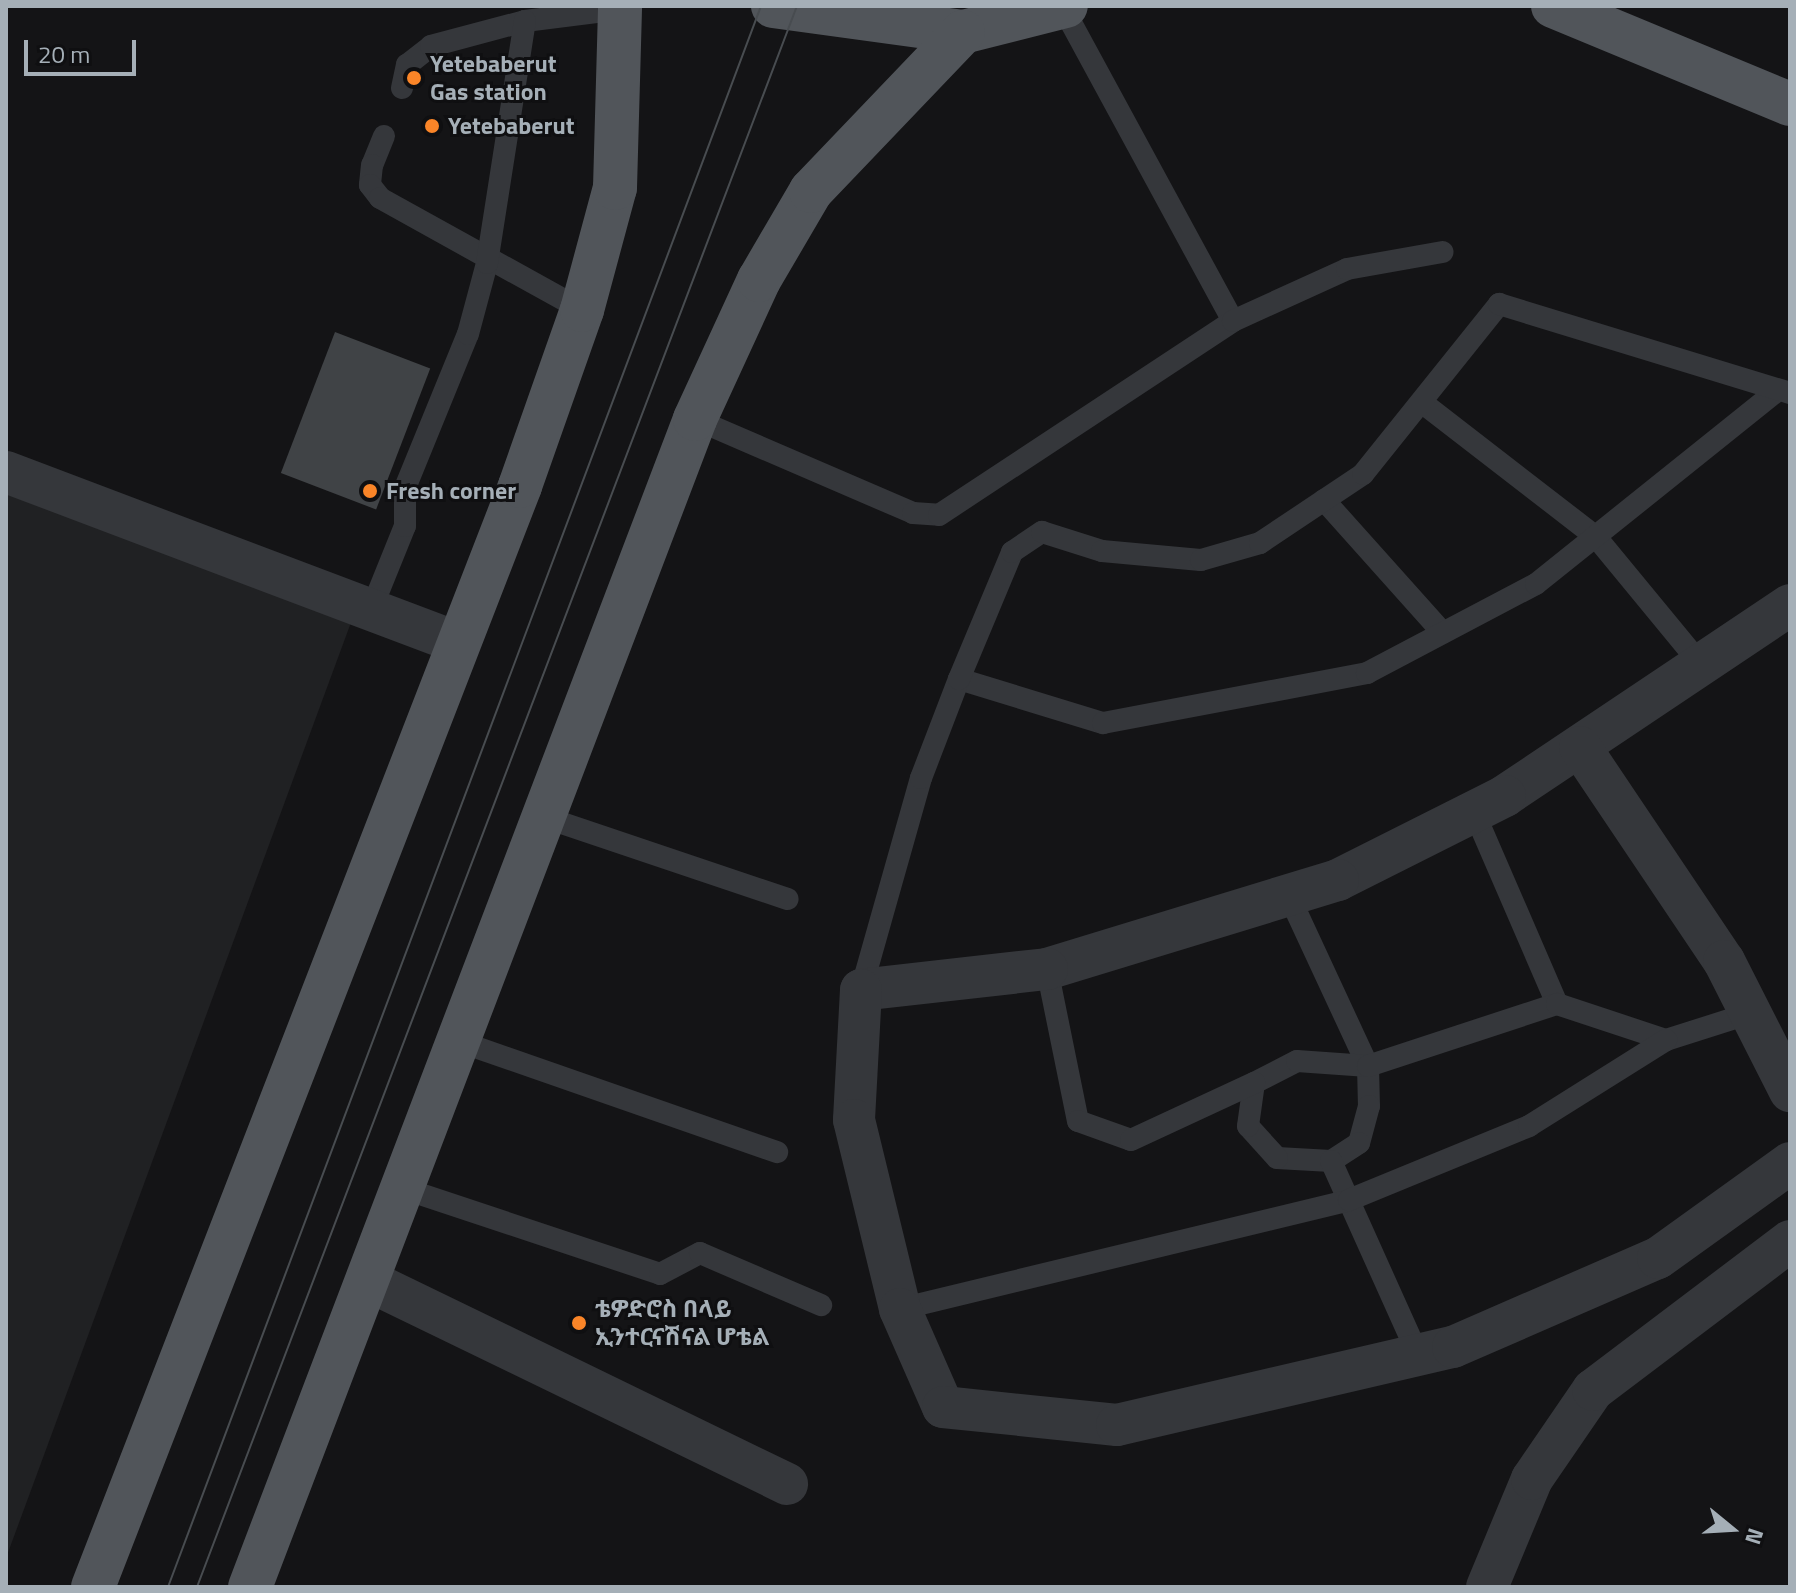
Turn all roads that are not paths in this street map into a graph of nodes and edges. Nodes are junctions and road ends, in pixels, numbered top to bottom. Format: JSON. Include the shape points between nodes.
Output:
{"nodes":[{"id":1,"x":773,"y":6,"type":"edge"},
{"id":2,"x":1553,"y":6,"type":"edge"},
{"id":3,"x":620,"y":7,"type":"edge"},
{"id":4,"x":1065,"y":7,"type":"edge"},
{"id":5,"x":525,"y":21,"type":"junction"},
{"id":6,"x":963,"y":32,"type":"junction"},
{"id":7,"x":402,"y":88,"type":"dead end"},
{"id":8,"x":1790,"y":104,"type":"edge"},
{"id":9,"x":384,"y":136,"type":"dead end"},
{"id":10,"x":1442,"y":252,"type":"dead end"},
{"id":11,"x":487,"y":263,"type":"junction"},
{"id":12,"x":582,"y":310,"type":"junction"},
{"id":13,"x":1233,"y":321,"type":"junction"},
{"id":14,"x":1784,"y":392,"type":"edge"},
{"id":15,"x":1424,"y":404,"type":"junction"},
{"id":16,"x":695,"y":419,"type":"junction"},
{"id":17,"x":6,"y":472,"type":"edge"},
{"id":18,"x":1324,"y":500,"type":"junction"},
{"id":19,"x":1596,"y":537,"type":"junction"},
{"id":20,"x":1790,"y":605,"type":"edge"},
{"id":21,"x":371,"y":610,"type":"junction"},
{"id":22,"x":1443,"y":633,"type":"junction"},
{"id":23,"x":458,"y":643,"type":"junction"},
{"id":24,"x":1703,"y":667,"type":"junction"},
{"id":25,"x":959,"y":679,"type":"junction"},
{"id":26,"x":1580,"y":747,"type":"junction"},
{"id":27,"x":1474,"y":812,"type":"junction"},
{"id":28,"x":544,"y":817,"type":"junction"},
{"id":29,"x":1289,"y":896,"type":"junction"},
{"id":30,"x":788,"y":899,"type":"dead end"},
{"id":31,"x":1047,"y":969,"type":"junction"},
{"id":32,"x":861,"y":990,"type":"junction"},
{"id":33,"x":1557,"y":1004,"type":"junction"},
{"id":34,"x":1751,"y":1013,"type":"junction"},
{"id":35,"x":1666,"y":1040,"type":"junction"},
{"id":36,"x":458,"y":1041,"type":"junction"},
{"id":37,"x":1368,"y":1066,"type":"junction"},
{"id":38,"x":1254,"y":1083,"type":"junction"},
{"id":39,"x":1790,"y":1091,"type":"edge"},
{"id":40,"x":777,"y":1152,"type":"dead end"},
{"id":41,"x":1331,"y":1161,"type":"junction"},
{"id":42,"x":1790,"y":1163,"type":"edge"},
{"id":43,"x":402,"y":1188,"type":"junction"},
{"id":44,"x":1349,"y":1200,"type":"junction"},
{"id":45,"x":1790,"y":1241,"type":"edge"},
{"id":46,"x":367,"y":1280,"type":"junction"},
{"id":47,"x":821,"y":1305,"type":"dead end"},
{"id":48,"x":900,"y":1309,"type":"junction"},
{"id":49,"x":1418,"y":1355,"type":"junction"},
{"id":50,"x":787,"y":1484,"type":"dead end"},
{"id":51,"x":93,"y":1587,"type":"edge"},
{"id":52,"x":250,"y":1587,"type":"edge"},
{"id":53,"x":1487,"y":1587,"type":"edge"}],
"edges":[{"from":1,"to":6,"type":"main road"},
{"from":2,"to":8,"type":"main road"},
{"from":3,"to":5,"type":"lane"},
{"from":3,"to":12,"type":"main road","via":[[615,188]]},
{"from":4,"to":6,"type":"main road"},
{"from":4,"to":13,"type":"lane"},
{"from":5,"to":7,"type":"lane","via":[[415,55]]},
{"from":5,"to":11,"type":"lane"},
{"from":6,"to":16,"type":"main road","via":[[811,191],[759,280]]},
{"from":9,"to":11,"type":"lane","via":[[370,185],[380,198]]},
{"from":10,"to":13,"type":"lane","via":[[1347,269]]},
{"from":11,"to":12,"type":"lane"},
{"from":11,"to":21,"type":"lane","via":[[468,334],[405,488],[405,526]]},
{"from":12,"to":23,"type":"main road"},
{"from":13,"to":16,"type":"lane","via":[[960,508],[939,515],[913,513]]},
{"from":14,"to":15,"type":"lane","via":[[1499,304]]},
{"from":14,"to":19,"type":"lane"},
{"from":15,"to":18,"type":"lane","via":[[1363,474]]},
{"from":15,"to":19,"type":"lane"},
{"from":16,"to":28,"type":"main road"},
{"from":17,"to":21,"type":"street"},
{"from":18,"to":22,"type":"lane"},
{"from":18,"to":25,"type":"lane","via":[[1260,543],[1201,560],[1102,551],[1042,532],[1012,552]]},
{"from":19,"to":22,"type":"lane","via":[[1536,584]]},
{"from":19,"to":24,"type":"lane"},
{"from":20,"to":24,"type":"street"},
{"from":21,"to":23,"type":"street"},
{"from":22,"to":25,"type":"lane","via":[[1367,673],[1103,723]]},
{"from":23,"to":51,"type":"main road"},
{"from":24,"to":26,"type":"street"},
{"from":25,"to":32,"type":"lane","via":[[921,778]]},
{"from":26,"to":27,"type":"street"},
{"from":26,"to":34,"type":"street","via":[[1724,961]]},
{"from":27,"to":29,"type":"street","via":[[1338,880]]},
{"from":27,"to":33,"type":"lane"},
{"from":28,"to":30,"type":"lane"},
{"from":28,"to":36,"type":"main road"},
{"from":29,"to":31,"type":"street"},
{"from":29,"to":37,"type":"lane"},
{"from":31,"to":32,"type":"street"},
{"from":31,"to":38,"type":"lane","via":[[1078,1121],[1131,1140]]},
{"from":32,"to":48,"type":"street","via":[[854,1120]]},
{"from":33,"to":35,"type":"lane"},
{"from":33,"to":37,"type":"lane"},
{"from":34,"to":35,"type":"lane"},
{"from":34,"to":39,"type":"street"},
{"from":35,"to":44,"type":"lane","via":[[1529,1126]]},
{"from":36,"to":40,"type":"lane"},
{"from":36,"to":43,"type":"main road"},
{"from":37,"to":38,"type":"lane","via":[[1297,1061]]},
{"from":37,"to":41,"type":"lane","via":[[1369,1106],[1359,1143]]},
{"from":38,"to":41,"type":"lane","via":[[1248,1126],[1277,1158]]},
{"from":41,"to":44,"type":"lane"},
{"from":42,"to":49,"type":"street","via":[[1658,1258]]},
{"from":43,"to":46,"type":"main road"},
{"from":43,"to":47,"type":"lane","via":[[660,1274],[700,1253]]},
{"from":44,"to":48,"type":"lane"},
{"from":44,"to":49,"type":"lane"},
{"from":45,"to":53,"type":"street","via":[[1593,1390],[1532,1479]]},
{"from":46,"to":50,"type":"street"},
{"from":46,"to":52,"type":"main road"},
{"from":48,"to":49,"type":"street","via":[[943,1407],[1117,1425]]}]}
